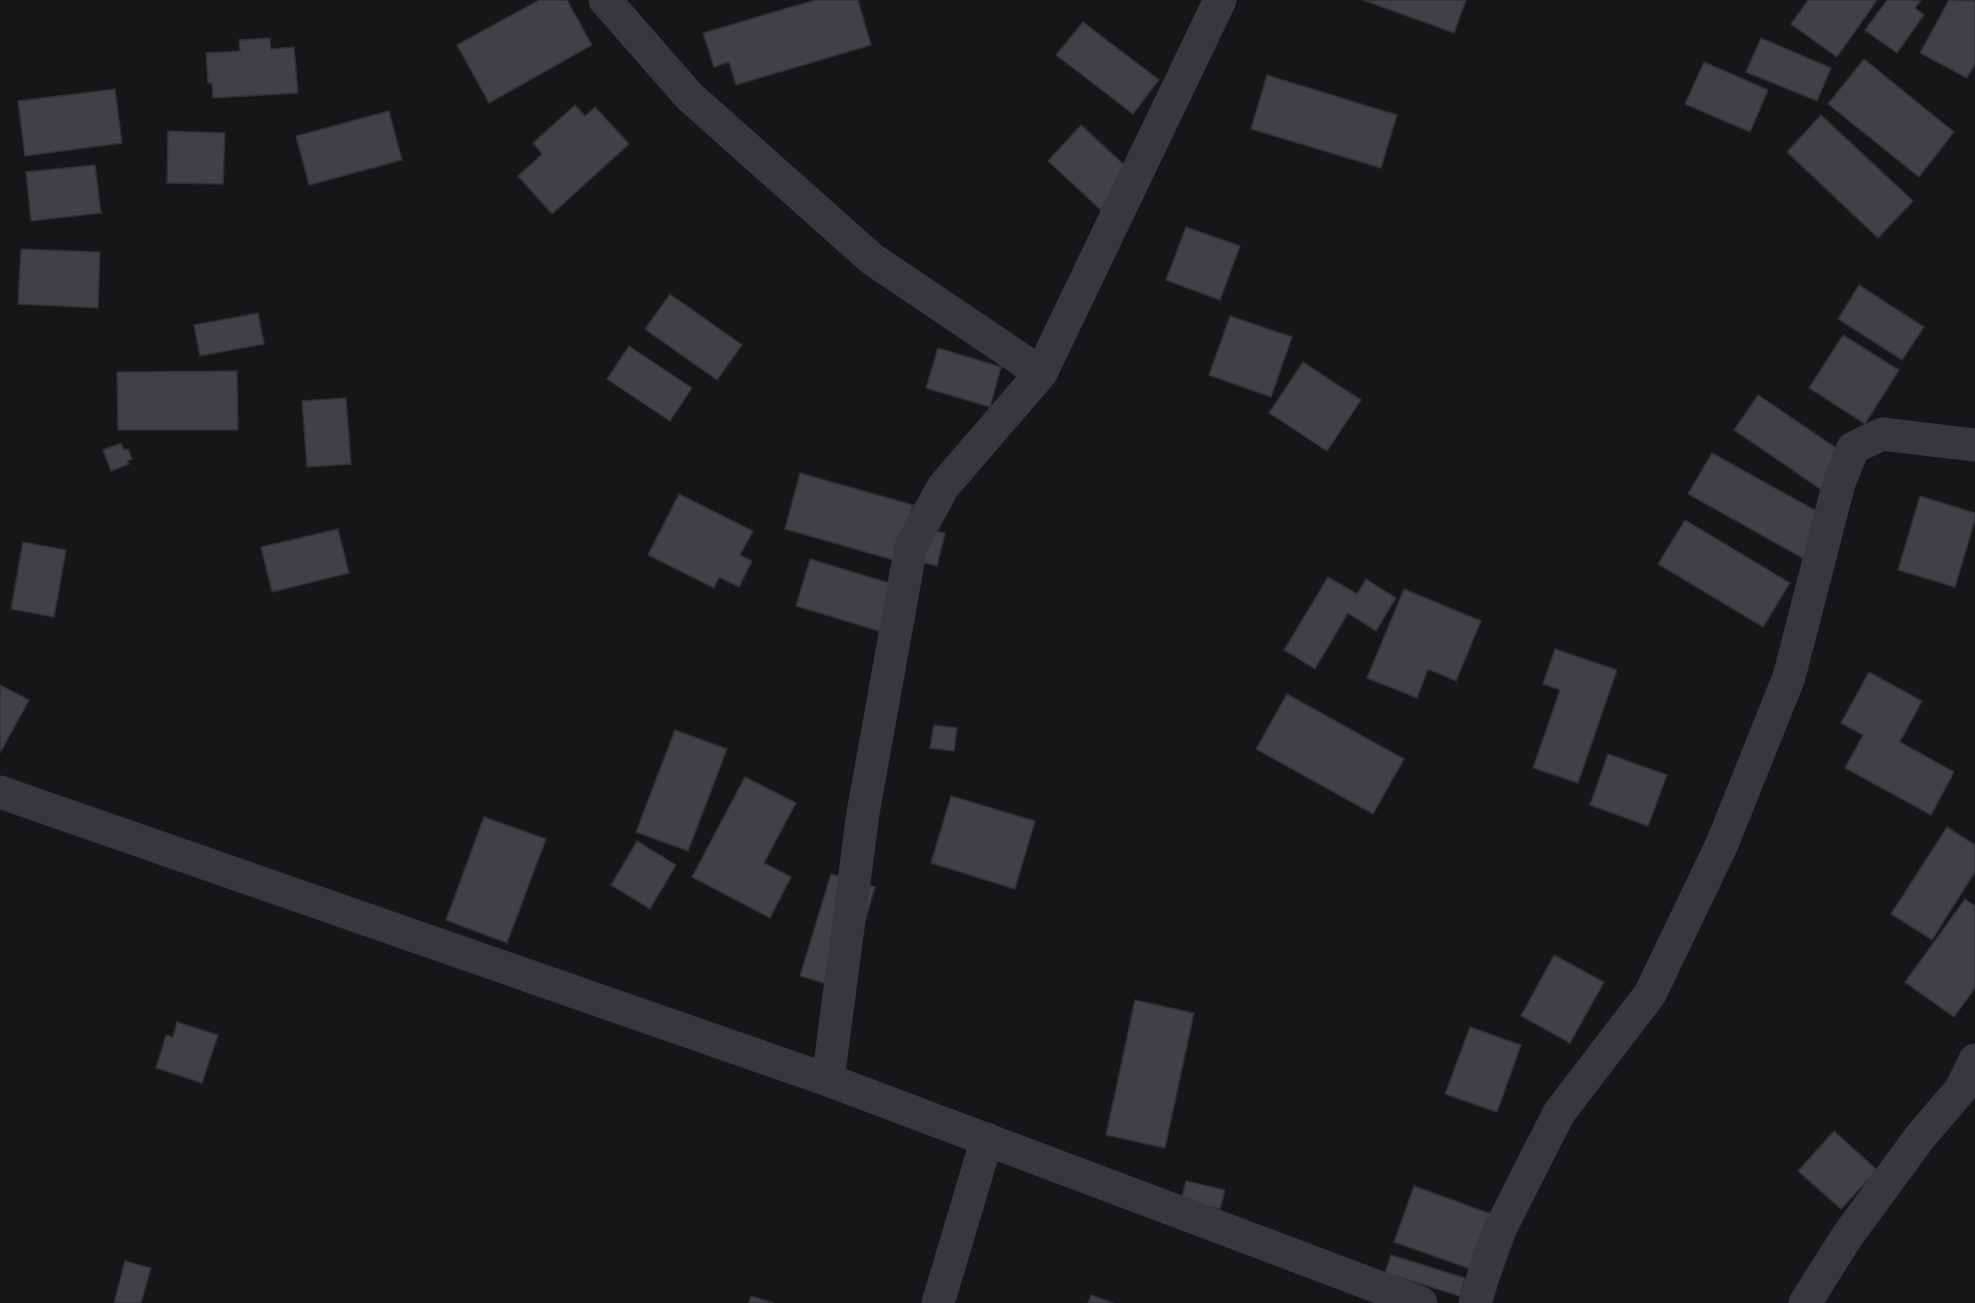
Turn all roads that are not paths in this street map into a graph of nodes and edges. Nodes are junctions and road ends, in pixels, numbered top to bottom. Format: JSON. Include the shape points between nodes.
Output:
{"nodes":[{"id":1,"x":605,"y":0,"type":"edge"},
{"id":2,"x":1220,"y":0,"type":"edge"},
{"id":3,"x":1041,"y":374,"type":"junction"},
{"id":4,"x":1975,"y":445,"type":"edge"},
{"id":5,"x":0,"y":792,"type":"edge"},
{"id":6,"x":1975,"y":1060,"type":"edge"},
{"id":7,"x":828,"y":1080,"type":"junction"},
{"id":8,"x":987,"y":1139,"type":"junction"},
{"id":9,"x":938,"y":1303,"type":"edge"},
{"id":10,"x":1421,"y":1303,"type":"edge"},
{"id":11,"x":1474,"y":1303,"type":"edge"},
{"id":12,"x":1804,"y":1303,"type":"edge"}],
"edges":[{"from":1,"to":3,"type":"street","via":[[689,96],[872,259]]},
{"from":2,"to":3,"type":"street"},
{"from":3,"to":7,"type":"street","via":[[943,487],[911,546],[863,813]]},
{"from":4,"to":11,"type":"street","via":[[1882,435],[1853,448],[1839,483],[1789,677],[1722,844],[1650,994],[1559,1113],[1495,1239]]},
{"from":5,"to":7,"type":"street"},
{"from":6,"to":12,"type":"street","via":[[1961,1089],[1920,1137],[1848,1235]]},
{"from":7,"to":8,"type":"street"},
{"from":8,"to":9,"type":"street"},
{"from":8,"to":10,"type":"street"}]}
